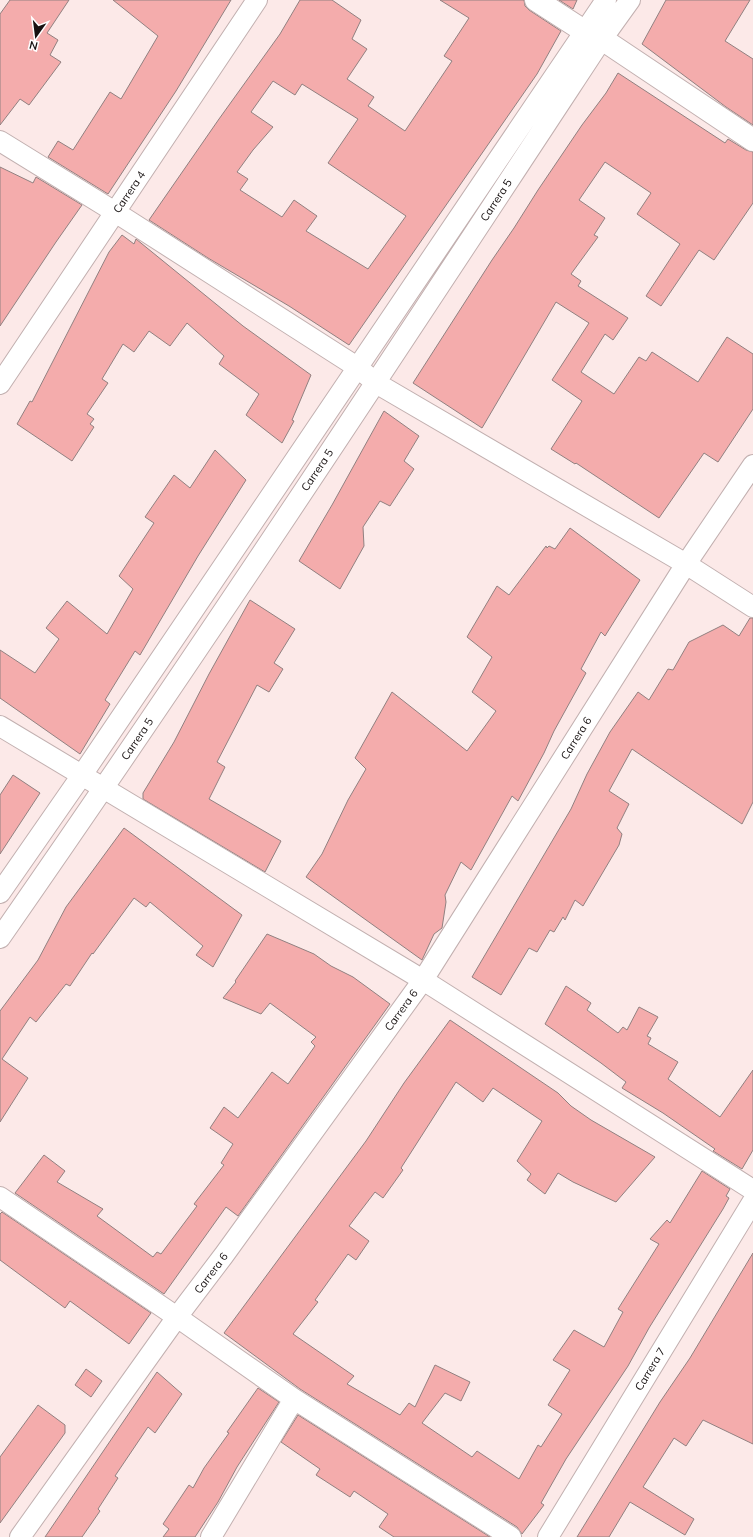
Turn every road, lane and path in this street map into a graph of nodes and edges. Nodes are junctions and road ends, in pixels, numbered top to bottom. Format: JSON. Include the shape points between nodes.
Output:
{"nodes":[{"id":1,"x":257,"y":0,"type":"edge"},
{"id":2,"x":536,"y":0,"type":"edge"},
{"id":3,"x":606,"y":0,"type":"edge"},
{"id":4,"x":630,"y":0,"type":"edge"},
{"id":5,"x":593,"y":35,"type":"junction"},
{"id":6,"x":753,"y":140,"type":"edge"},
{"id":7,"x":0,"y":141,"type":"edge"},
{"id":8,"x":115,"y":212,"type":"junction"},
{"id":9,"x":357,"y":367,"type":"junction"},
{"id":10,"x":376,"y":383,"type":"junction"},
{"id":11,"x":0,"y":384,"type":"edge"},
{"id":12,"x":753,"y":465,"type":"edge"},
{"id":13,"x":686,"y":564,"type":"junction"},
{"id":14,"x":753,"y":607,"type":"edge"},
{"id":15,"x":0,"y":726,"type":"edge"},
{"id":16,"x":82,"y":775,"type":"junction"},
{"id":17,"x":104,"y":788,"type":"junction"},
{"id":18,"x":0,"y":893,"type":"edge"},
{"id":19,"x":0,"y":938,"type":"edge"},
{"id":20,"x":423,"y":980,"type":"junction"},
{"id":21,"x":753,"y":1190,"type":"edge"},
{"id":22,"x":0,"y":1197,"type":"edge"},
{"id":23,"x":753,"y":1201,"type":"edge"},
{"id":24,"x":177,"y":1317,"type":"junction"},
{"id":25,"x":294,"y":1399,"type":"junction"},
{"id":26,"x":20,"y":1537,"type":"edge"},
{"id":27,"x":211,"y":1537,"type":"edge"},
{"id":28,"x":511,"y":1537,"type":"edge"},
{"id":29,"x":548,"y":1537,"type":"edge"}],
"edges":[{"from":1,"to":8,"type":"street","name":"Carrera 4"},
{"from":2,"to":5,"type":"main road"},
{"from":3,"to":5,"type":"street","name":"Carrera 5"},
{"from":4,"to":5,"type":"street","name":"Carrera 5"},
{"from":5,"to":6,"type":"main road"},
{"from":5,"to":9,"type":"street","name":"Carrera 5"},
{"from":5,"to":10,"type":"street","name":"Carrera 5"},
{"from":7,"to":8,"type":"street"},
{"from":8,"to":9,"type":"street"},
{"from":8,"to":11,"type":"street","name":"Carrera 4"},
{"from":9,"to":10,"type":"street"},
{"from":9,"to":16,"type":"street","name":"Carrera 5"},
{"from":10,"to":13,"type":"street"},
{"from":10,"to":17,"type":"street","name":"Carrera 5"},
{"from":12,"to":13,"type":"street","name":"Carrera 6"},
{"from":13,"to":14,"type":"street"},
{"from":13,"to":20,"type":"street","name":"Carrera 6"},
{"from":15,"to":16,"type":"street"},
{"from":16,"to":17,"type":"street"},
{"from":16,"to":18,"type":"street","name":"Carrera 5"},
{"from":17,"to":19,"type":"street","name":"Carrera 5"},
{"from":17,"to":20,"type":"street"},
{"from":20,"to":21,"type":"street"},
{"from":20,"to":24,"type":"street","name":"Carrera 6"},
{"from":22,"to":24,"type":"street"},
{"from":23,"to":29,"type":"street","name":"Carrera 7"},
{"from":24,"to":25,"type":"street"},
{"from":24,"to":26,"type":"street","name":"Carrera 6"},
{"from":25,"to":27,"type":"street"},
{"from":25,"to":28,"type":"street"}]}
